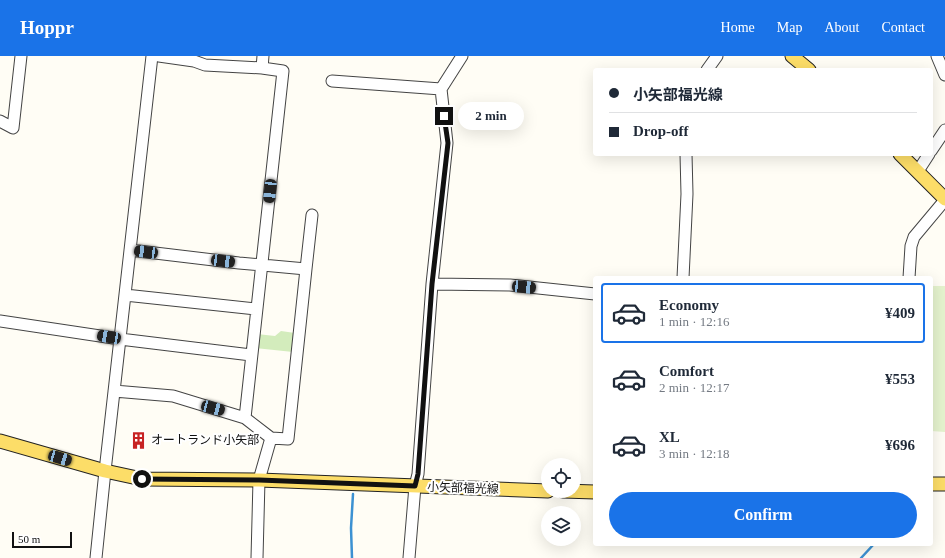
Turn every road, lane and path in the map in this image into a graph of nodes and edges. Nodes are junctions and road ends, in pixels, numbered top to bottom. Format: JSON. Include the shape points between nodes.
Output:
{"nodes":[{"id":1,"x":21,"y":56,"type":"edge"},
{"id":2,"x":152,"y":56,"type":"edge"},
{"id":3,"x":159,"y":56,"type":"edge"},
{"id":4,"x":263,"y":56,"type":"edge"},
{"id":5,"x":462,"y":56,"type":"edge"},
{"id":6,"x":717,"y":56,"type":"edge"},
{"id":7,"x":792,"y":56,"type":"edge"},
{"id":8,"x":937,"y":56,"type":"edge"},
{"id":9,"x":262,"y":68,"type":"junction"},
{"id":10,"x":708,"y":68,"type":"edge"},
{"id":11,"x":807,"y":68,"type":"edge"},
{"id":12,"x":945,"y":74,"type":"edge"},
{"id":13,"x":332,"y":80,"type":"dead end"},
{"id":14,"x":441,"y":89,"type":"junction"},
{"id":15,"x":0,"y":121,"type":"edge"},
{"id":16,"x":945,"y":130,"type":"edge"},
{"id":17,"x":933,"y":148,"type":"edge"},
{"id":18,"x":686,"y":156,"type":"edge"},
{"id":19,"x":902,"y":156,"type":"edge"},
{"id":20,"x":928,"y":156,"type":"edge"},
{"id":21,"x":918,"y":171,"type":"junction"},
{"id":22,"x":945,"y":200,"type":"edge"},
{"id":23,"x":312,"y":215,"type":"dead end"},
{"id":24,"x":130,"y":250,"type":"junction"},
{"id":25,"x":262,"y":266,"type":"junction"},
{"id":26,"x":306,"y":269,"type":"junction"},
{"id":27,"x":683,"y":276,"type":"edge"},
{"id":28,"x":909,"y":276,"type":"edge"},
{"id":29,"x":432,"y":284,"type":"junction"},
{"id":30,"x":593,"y":294,"type":"edge"},
{"id":31,"x":125,"y":295,"type":"junction"},
{"id":32,"x":256,"y":309,"type":"junction"},
{"id":33,"x":0,"y":321,"type":"edge"},
{"id":34,"x":120,"y":339,"type":"junction"},
{"id":35,"x":251,"y":355,"type":"junction"},
{"id":36,"x":114,"y":391,"type":"junction"},
{"id":37,"x":245,"y":418,"type":"junction"},
{"id":38,"x":271,"y":438,"type":"junction"},
{"id":39,"x":0,"y":441,"type":"edge"},
{"id":40,"x":105,"y":471,"type":"junction"},
{"id":41,"x":259,"y":480,"type":"junction"},
{"id":42,"x":933,"y":484,"type":"edge"},
{"id":43,"x":945,"y":484,"type":"edge"},
{"id":44,"x":415,"y":486,"type":"junction"},
{"id":45,"x":541,"y":490,"type":"edge"},
{"id":46,"x":581,"y":492,"type":"edge"},
{"id":47,"x":593,"y":492,"type":"edge"},
{"id":48,"x":96,"y":558,"type":"edge"},
{"id":49,"x":257,"y":558,"type":"edge"},
{"id":50,"x":409,"y":558,"type":"edge"}],
"edges":[{"from":1,"to":15,"type":"street","via":[[13,128]]},
{"from":2,"to":24,"type":"street"},
{"from":3,"to":9,"type":"street","via":[[205,65]]},
{"from":4,"to":9,"type":"street"},
{"from":5,"to":14,"type":"street"},
{"from":6,"to":10,"type":"street"},
{"from":7,"to":11,"type":"main road"},
{"from":8,"to":12,"type":"street"},
{"from":9,"to":25,"type":"street","via":[[283,71]]},
{"from":13,"to":14,"type":"street"},
{"from":14,"to":29,"type":"street","via":[[448,143]]},
{"from":16,"to":17,"type":"street"},
{"from":18,"to":27,"type":"street"},
{"from":19,"to":21,"type":"main road"},
{"from":20,"to":21,"type":"street"},
{"from":21,"to":22,"type":"main road"},
{"from":22,"to":28,"type":"street","via":[[914,237]]},
{"from":23,"to":26,"type":"street"},
{"from":24,"to":25,"type":"street"},
{"from":24,"to":31,"type":"street"},
{"from":25,"to":26,"type":"street"},
{"from":25,"to":32,"type":"street"},
{"from":26,"to":38,"type":"street","via":[[288,439]]},
{"from":29,"to":30,"type":"street","via":[[510,286]]},
{"from":29,"to":44,"type":"street"},
{"from":31,"to":32,"type":"street"},
{"from":31,"to":34,"type":"street"},
{"from":32,"to":35,"type":"street"},
{"from":33,"to":34,"type":"street"},
{"from":34,"to":35,"type":"street"},
{"from":34,"to":36,"type":"street"},
{"from":35,"to":37,"type":"street"},
{"from":36,"to":37,"type":"street","via":[[173,396]]},
{"from":36,"to":40,"type":"street"},
{"from":37,"to":38,"type":"street"},
{"from":38,"to":41,"type":"street"},
{"from":39,"to":40,"type":"main road","name":"小矢部福光線"},
{"from":40,"to":41,"type":"main road","name":"小矢部福光線","via":[[142,479]]},
{"from":40,"to":48,"type":"street"},
{"from":41,"to":44,"type":"main road","name":"小矢部福光線"},
{"from":41,"to":49,"type":"street"},
{"from":42,"to":43,"type":"main road"},
{"from":44,"to":45,"type":"main road","name":"小矢部福光線"},
{"from":44,"to":50,"type":"street"},
{"from":46,"to":47,"type":"main road"}]}
